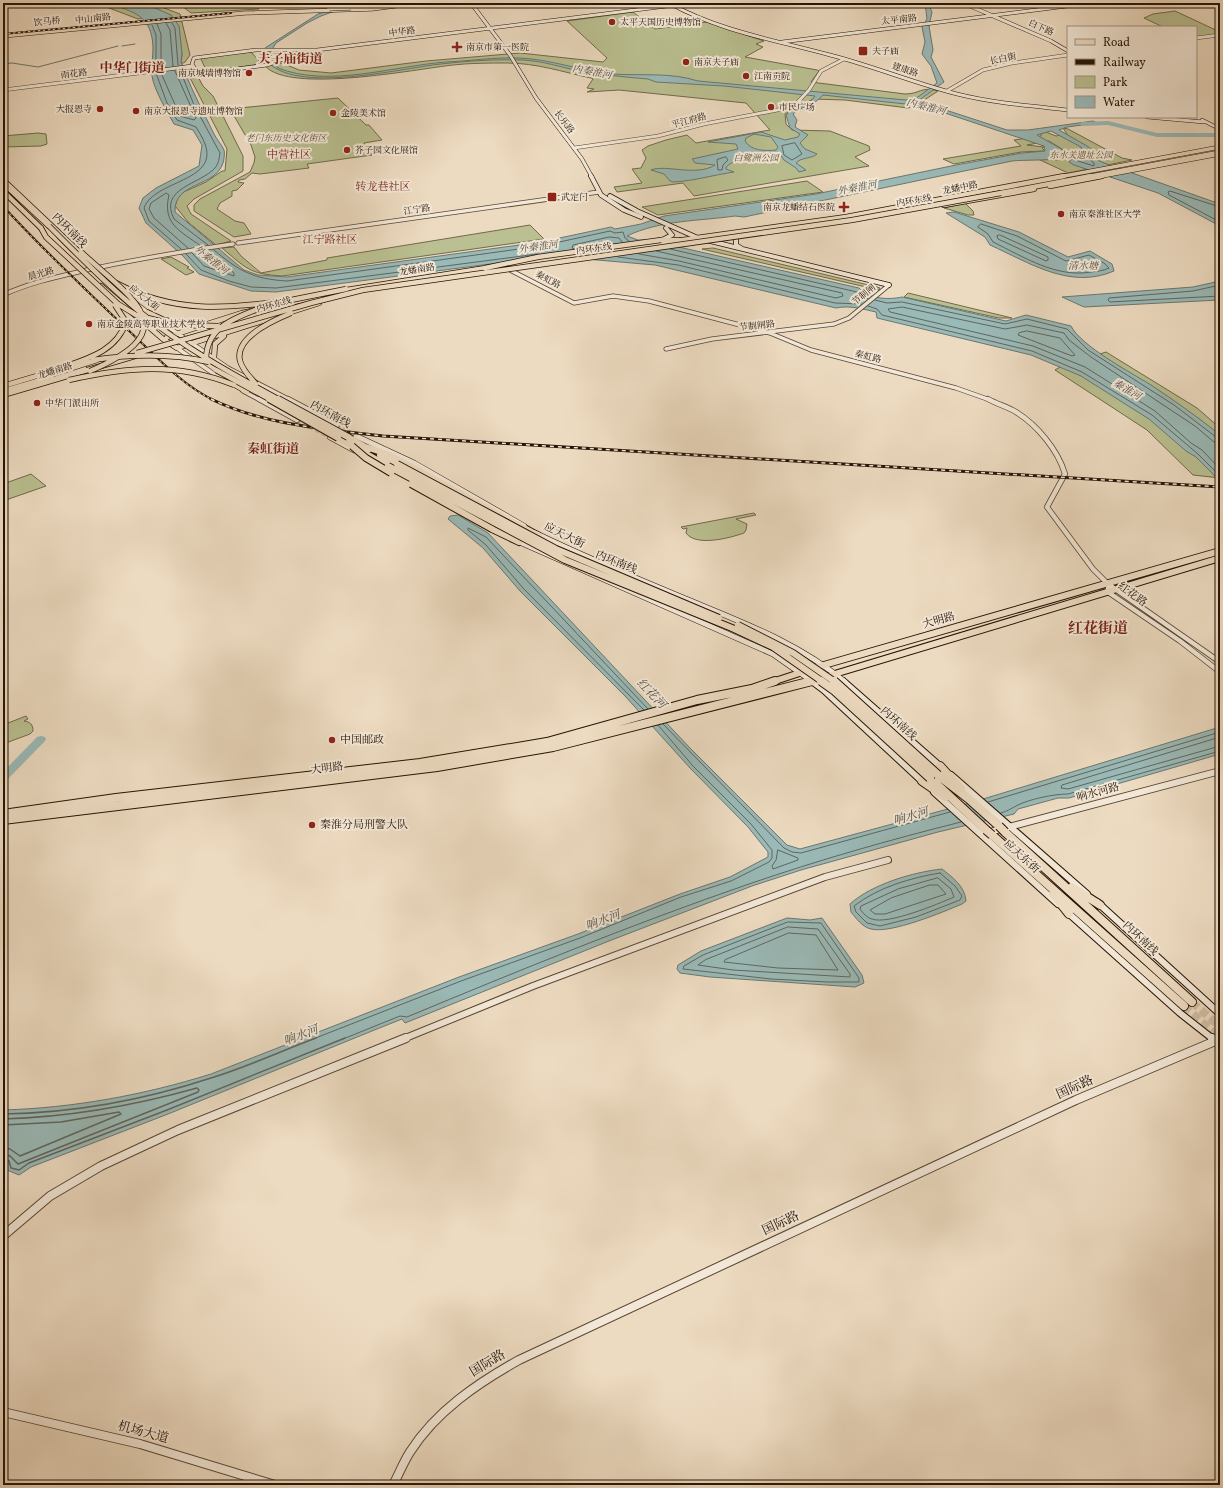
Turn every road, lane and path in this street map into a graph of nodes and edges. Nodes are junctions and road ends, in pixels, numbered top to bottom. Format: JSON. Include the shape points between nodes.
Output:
{"nodes":[{"id":1,"x":406,"y":3,"type":"edge"},
{"id":2,"x":418,"y":3,"type":"edge"},
{"id":3,"x":470,"y":3,"type":"edge"},
{"id":4,"x":695,"y":3,"type":"edge"},
{"id":5,"x":963,"y":3,"type":"edge"},
{"id":6,"x":1091,"y":3,"type":"edge"},
{"id":7,"x":668,"y":5,"type":"edge"},
{"id":8,"x":673,"y":6,"type":"junction"},
{"id":9,"x":350,"y":9,"type":"junction"},
{"id":10,"x":329,"y":10,"type":"junction"},
{"id":11,"x":992,"y":15,"type":"junction"},
{"id":12,"x":183,"y":17,"type":"junction"},
{"id":13,"x":163,"y":18,"type":"junction"},
{"id":14,"x":155,"y":22,"type":"junction"},
{"id":15,"x":119,"y":24,"type":"junction"},
{"id":16,"x":490,"y":29,"type":"junction"},
{"id":17,"x":3,"y":35,"type":"edge"},
{"id":18,"x":1220,"y":35,"type":"edge"},
{"id":19,"x":1197,"y":38,"type":"edge"},
{"id":20,"x":779,"y":42,"type":"junction"},
{"id":21,"x":317,"y":50,"type":"junction"},
{"id":22,"x":1067,"y":50,"type":"edge"},
{"id":23,"x":289,"y":51,"type":"junction"},
{"id":24,"x":293,"y":55,"type":"junction"},
{"id":25,"x":1067,"y":55,"type":"edge"},
{"id":26,"x":844,"y":59,"type":"junction"},
{"id":27,"x":192,"y":66,"type":"junction"},
{"id":28,"x":147,"y":72,"type":"joint"},
{"id":29,"x":3,"y":90,"type":"edge"},
{"id":30,"x":947,"y":91,"type":"junction"},
{"id":31,"x":1067,"y":110,"type":"edge"},
{"id":32,"x":1158,"y":118,"type":"edge"},
{"id":33,"x":1197,"y":118,"type":"edge"},
{"id":34,"x":1204,"y":122,"type":"junction"},
{"id":35,"x":1220,"y":129,"type":"edge"},
{"id":36,"x":574,"y":148,"type":"junction"},
{"id":37,"x":1219,"y":150,"type":"edge"},
{"id":38,"x":1123,"y":169,"type":"junction"},
{"id":39,"x":1098,"y":173,"type":"junction"},
{"id":40,"x":1073,"y":175,"type":"junction"},
{"id":41,"x":3,"y":180,"type":"edge"},
{"id":42,"x":1083,"y":180,"type":"junction"},
{"id":43,"x":1054,"y":182,"type":"junction"},
{"id":44,"x":3,"y":183,"type":"edge"},
{"id":45,"x":3,"y":191,"type":"edge"},
{"id":46,"x":599,"y":192,"type":"junction"},
{"id":47,"x":1000,"y":192,"type":"junction"},
{"id":48,"x":3,"y":194,"type":"edge"},
{"id":49,"x":608,"y":197,"type":"junction"},
{"id":50,"x":48,"y":226,"type":"junction"},
{"id":51,"x":41,"y":228,"type":"junction"},
{"id":52,"x":666,"y":228,"type":"junction"},
{"id":53,"x":698,"y":238,"type":"junction"},
{"id":54,"x":736,"y":238,"type":"junction"},
{"id":55,"x":690,"y":239,"type":"junction"},
{"id":56,"x":661,"y":240,"type":"junction"},
{"id":57,"x":679,"y":240,"type":"junction"},
{"id":58,"x":711,"y":242,"type":"junction"},
{"id":59,"x":238,"y":243,"type":"dead end"},
{"id":60,"x":704,"y":243,"type":"junction"},
{"id":61,"x":233,"y":244,"type":"dead end"},
{"id":62,"x":682,"y":246,"type":"junction"},
{"id":63,"x":743,"y":249,"type":"junction"},
{"id":64,"x":506,"y":265,"type":"junction"},
{"id":65,"x":95,"y":268,"type":"junction"},
{"id":66,"x":84,"y":270,"type":"junction"},
{"id":67,"x":510,"y":270,"type":"junction"},
{"id":68,"x":483,"y":272,"type":"junction"},
{"id":69,"x":460,"y":273,"type":"junction"},
{"id":70,"x":433,"y":277,"type":"junction"},
{"id":71,"x":112,"y":280,"type":"junction"},
{"id":72,"x":867,"y":280,"type":"junction"},
{"id":73,"x":889,"y":285,"type":"joint"},
{"id":74,"x":3,"y":295,"type":"edge"},
{"id":75,"x":108,"y":295,"type":"junction"},
{"id":76,"x":127,"y":296,"type":"joint"},
{"id":77,"x":293,"y":301,"type":"junction"},
{"id":78,"x":316,"y":304,"type":"junction"},
{"id":79,"x":147,"y":312,"type":"junction"},
{"id":80,"x":291,"y":312,"type":"junction"},
{"id":81,"x":850,"y":318,"type":"joint"},
{"id":82,"x":208,"y":323,"type":"junction"},
{"id":83,"x":770,"y":333,"type":"junction"},
{"id":84,"x":177,"y":334,"type":"junction"},
{"id":85,"x":226,"y":334,"type":"junction"},
{"id":86,"x":163,"y":338,"type":"junction"},
{"id":87,"x":169,"y":342,"type":"junction"},
{"id":88,"x":191,"y":344,"type":"junction"},
{"id":89,"x":150,"y":348,"type":"junction"},
{"id":90,"x":177,"y":348,"type":"junction"},
{"id":91,"x":666,"y":348,"type":"dead end"},
{"id":92,"x":214,"y":358,"type":"junction"},
{"id":93,"x":110,"y":360,"type":"dead end"},
{"id":94,"x":64,"y":367,"type":"junction"},
{"id":95,"x":70,"y":380,"type":"junction"},
{"id":96,"x":260,"y":386,"type":"junction"},
{"id":97,"x":3,"y":391,"type":"edge"},
{"id":98,"x":247,"y":392,"type":"junction"},
{"id":99,"x":3,"y":399,"type":"edge"},
{"id":100,"x":297,"y":420,"type":"tunnel mouth"},
{"id":101,"x":337,"y":425,"type":"tunnel mouth"},
{"id":102,"x":356,"y":436,"type":"tunnel mouth"},
{"id":103,"x":330,"y":437,"type":"tunnel mouth"},
{"id":104,"x":348,"y":437,"type":"junction"},
{"id":105,"x":338,"y":438,"type":"junction"},
{"id":106,"x":352,"y":446,"type":"junction"},
{"id":107,"x":366,"y":447,"type":"junction"},
{"id":108,"x":539,"y":536,"type":"junction"},
{"id":109,"x":519,"y":542,"type":"junction"},
{"id":110,"x":1220,"y":551,"type":"edge"},
{"id":111,"x":1220,"y":558,"type":"edge"},
{"id":112,"x":1108,"y":584,"type":"junction"},
{"id":113,"x":1113,"y":591,"type":"junction"},
{"id":114,"x":1220,"y":662,"type":"edge"},
{"id":115,"x":824,"y":665,"type":"junction"},
{"id":116,"x":1220,"y":672,"type":"edge"},
{"id":117,"x":834,"y":673,"type":"junction"},
{"id":118,"x":802,"y":674,"type":"junction"},
{"id":119,"x":813,"y":681,"type":"junction"},
{"id":120,"x":716,"y":706,"type":"junction"},
{"id":121,"x":650,"y":722,"type":"junction"},
{"id":122,"x":940,"y":766,"type":"junction"},
{"id":123,"x":1220,"y":771,"type":"edge"},
{"id":124,"x":922,"y":781,"type":"junction"},
{"id":125,"x":969,"y":799,"type":"junction"},
{"id":126,"x":959,"y":805,"type":"junction"},
{"id":127,"x":3,"y":814,"type":"edge"},
{"id":128,"x":3,"y":820,"type":"edge"},
{"id":129,"x":1012,"y":827,"type":"junction"},
{"id":130,"x":985,"y":832,"type":"junction"},
{"id":131,"x":888,"y":860,"type":"dead end"},
{"id":132,"x":1048,"y":872,"type":"junction"},
{"id":133,"x":1043,"y":881,"type":"junction"},
{"id":134,"x":1100,"y":905,"type":"junction"},
{"id":135,"x":1070,"y":914,"type":"junction"},
{"id":136,"x":1192,"y":1002,"type":"tunnel mouth"},
{"id":137,"x":1184,"y":1006,"type":"tunnel mouth"},
{"id":138,"x":1220,"y":1014,"type":"edge"},
{"id":139,"x":1219,"y":1041,"type":"edge"},
{"id":140,"x":3,"y":1236,"type":"edge"},
{"id":141,"x":3,"y":1412,"type":"edge"},
{"id":142,"x":275,"y":1485,"type":"edge"},
{"id":143,"x":393,"y":1485,"type":"edge"}],
"edges":[{"from":1,"to":9,"type":"main road"},
{"from":2,"to":9,"type":"main road"},
{"from":3,"to":16,"type":"main road"},
{"from":4,"to":8,"type":"main road","name":"中华路"},
{"from":5,"to":11,"type":"main road","name":"白下路"},
{"from":6,"to":11,"type":"main road","name":"太平南路"},
{"from":7,"to":8,"type":"main road","name":"中华路"},
{"from":7,"to":16,"type":"main road","name":"中华路"},
{"from":8,"to":20,"type":"main road","name":"建康路","via":[[718,25]]},
{"from":9,"to":10,"type":"main road","bridge":true},
{"from":10,"to":12,"type":"main road","name":"中山南路"},
{"from":10,"to":12,"type":"main road","name":"中山南路","via":[[196,14]]},
{"from":11,"to":20,"type":"main road","name":"太平南路"},
{"from":11,"to":22,"type":"main road","name":"白下路"},
{"from":12,"to":13,"type":"main road"},
{"from":12,"to":14,"type":"main road","name":"中山南路"},
{"from":13,"to":15,"type":"main road"},
{"from":13,"to":17,"type":"main road","name":"饮马桥"},
{"from":14,"to":15,"type":"main road"},
{"from":14,"to":17,"type":"main road","name":"中山南路"},
{"from":15,"to":17,"type":"main road"},
{"from":16,"to":21,"type":"main road","name":"中华路"},
{"from":16,"to":36,"type":"main road","name":"长乐路","via":[[536,98]]},
{"from":18,"to":19,"type":"street"},
{"from":20,"to":26,"type":"main road","name":"建康路"},
{"from":21,"to":23,"type":"main road","name":"中华路"},
{"from":21,"to":24,"type":"main road","name":"中华路"},
{"from":23,"to":24,"type":"main road"},
{"from":23,"to":27,"type":"main road","name":"中华路","via":[[263,50],[195,57],[192,59]]},
{"from":24,"to":27,"type":"main road","name":"中华路","via":[[267,65],[202,73],[198,73]]},
{"from":25,"to":30,"type":"street","name":"长白街","via":[[983,70]]},
{"from":26,"to":30,"type":"main road","name":"建康路"},
{"from":26,"to":36,"type":"street","name":"平江府路","via":[[822,71],[793,107],[704,124],[658,136]]},
{"from":27,"to":28,"type":"main road"},
{"from":28,"to":29,"type":"street","name":"雨花路"},
{"from":30,"to":31,"type":"main road","name":"建康路","via":[[989,100]]},
{"from":32,"to":34,"type":"main road"},
{"from":33,"to":34,"type":"main road"},
{"from":34,"to":35,"type":"main road"},
{"from":36,"to":46,"type":"main road","name":"长乐路"},
{"from":37,"to":38,"type":"main road","name":"龙蟠中路"},
{"from":37,"to":38,"type":"main road"},
{"from":38,"to":39,"type":"main road"},
{"from":38,"to":39,"type":"main road","name":"龙蟠中路"},
{"from":38,"to":39,"type":"main road","name":"龙蟠中路","via":[[1110,175]]},
{"from":39,"to":40,"type":"main road","name":"龙蟠中路"},
{"from":39,"to":42,"type":"main road","name":"龙蟠中路"},
{"from":39,"to":43,"type":"main road","name":"内环东线"},
{"from":40,"to":43,"type":"main road"},
{"from":40,"to":53,"type":"main road","name":"龙蟠中路","via":[[846,217]]},
{"from":41,"to":65,"type":"main road","name":"应天大街"},
{"from":42,"to":43,"type":"main road"},
{"from":42,"to":54,"type":"main road","name":"龙蟠中路","via":[[851,222]]},
{"from":43,"to":47,"type":"main road","name":"内环东线"},
{"from":44,"to":50,"type":"main road","name":"内环南线"},
{"from":45,"to":51,"type":"main road","name":"内环南线"},
{"from":46,"to":49,"type":"main road","name":"长乐路"},
{"from":46,"to":59,"type":"street","name":"江宁路"},
{"from":47,"to":68,"type":"main road","name":"内环东线","bridge":true,"via":[[852,220]]},
{"from":47,"to":69,"type":"main road","name":"内环东线","bridge":true,"via":[[851,219]]},
{"from":48,"to":66,"type":"main road","name":"应天大街"},
{"from":49,"to":52,"type":"main road","name":"长乐路","via":[[629,212]]},
{"from":49,"to":53,"type":"main road","name":"长乐路"},
{"from":50,"to":71,"type":"main road","bridge":true,"via":[[61,234]]},
{"from":50,"to":104,"type":"main road","name":"内环南线","bridge":true,"via":[[109,285],[155,324],[215,364]]},
{"from":51,"to":75,"type":"main road","bridge":true,"via":[[46,237]]},
{"from":51,"to":105,"type":"main road","name":"内环南线","bridge":true,"via":[[156,330],[220,372]]},
{"from":52,"to":55,"type":"main road","name":"长乐路"},
{"from":52,"to":56,"type":"main road","via":[[672,235]]},
{"from":53,"to":55,"type":"main road","name":"龙蟠中路"},
{"from":53,"to":58,"type":"main road"},
{"from":54,"to":58,"type":"main road","name":"龙蟠中路"},
{"from":54,"to":63,"type":"main road","via":[[736,245]]},
{"from":55,"to":57,"type":"main road","name":"龙蟠中路"},
{"from":55,"to":60,"type":"main road","name":"长乐路"},
{"from":56,"to":57,"type":"main road"},
{"from":56,"to":69,"type":"main road","bridge":true,"via":[[538,257]]},
{"from":57,"to":64,"type":"main road","name":"龙蟠南路","bridge":true},
{"from":58,"to":60,"type":"main road","name":"龙蟠中路"},
{"from":58,"to":63,"type":"main road"},
{"from":60,"to":62,"type":"main road","name":"龙蟠中路","bridge":true},
{"from":60,"to":72,"type":"main road"},
{"from":61,"to":65,"type":"street","via":[[160,254]]},
{"from":62,"to":67,"type":"main road","name":"龙蟠南路","bridge":true},
{"from":62,"to":68,"type":"main road","bridge":true,"via":[[600,260]]},
{"from":63,"to":72,"type":"main road"},
{"from":64,"to":67,"type":"main road"},
{"from":64,"to":77,"type":"main road","name":"龙蟠南路","via":[[366,286]]},
{"from":65,"to":66,"type":"street","name":"晨光路"},
{"from":65,"to":76,"type":"main road","name":"应天大街"},
{"from":66,"to":74,"type":"street","name":"晨光路"},
{"from":66,"to":86,"type":"main road","name":"应天大街"},
{"from":67,"to":78,"type":"main road","name":"龙蟠南路","via":[[360,292]]},
{"from":67,"to":83,"type":"street","name":"秦虹路","via":[[574,303],[614,296],[635,298]]},
{"from":68,"to":80,"type":"main road","bridge":true,"via":[[464,278],[372,291]]},
{"from":68,"to":87,"type":"main road","name":"内环东线","bridge":true,"via":[[343,294]]},
{"from":69,"to":70,"type":"main road","name":"内环东线","bridge":true},
{"from":70,"to":77,"type":"main road","bridge":true,"via":[[368,285]]},
{"from":70,"to":87,"type":"main road","name":"内环东线","bridge":true,"via":[[332,295]]},
{"from":71,"to":77,"type":"main road","bridge":true,"via":[[143,296],[183,305],[229,306]]},
{"from":71,"to":95,"type":"main road","bridge":true,"via":[[144,312],[146,320],[143,335],[137,344],[115,359]]},
{"from":72,"to":73,"type":"main road"},
{"from":73,"to":81,"type":"street","name":"节制闸"},
{"from":75,"to":80,"type":"main road","bridge":true,"via":[[136,315],[176,325],[240,324]]},
{"from":75,"to":94,"type":"main road","bridge":true,"via":[[126,322],[125,330],[112,346]]},
{"from":76,"to":79,"type":"street","name":"应天大街"},
{"from":77,"to":82,"type":"main road","name":"龙蟠南路"},
{"from":77,"to":87,"type":"main road","bridge":true},
{"from":77,"to":98,"type":"main road","bridge":true,"via":[[258,309],[235,318],[219,328],[207,342],[205,352],[210,367]]},
{"from":78,"to":80,"type":"main road"},
{"from":78,"to":85,"type":"main road","name":"龙蟠南路"},
{"from":79,"to":82,"type":"main road","via":[[175,322]]},
{"from":79,"to":84,"type":"street","name":"应天大街"},
{"from":80,"to":87,"type":"main road","bridge":true},
{"from":80,"to":96,"type":"main road","bridge":true,"via":[[258,330],[246,339],[241,348],[240,364],[245,373]]},
{"from":81,"to":83,"type":"street","name":"节制闸路","via":[[834,324]]},
{"from":82,"to":84,"type":"main road","name":"龙蟠南路"},
{"from":82,"to":85,"type":"main road","via":[[200,330],[202,332],[207,335]]},
{"from":83,"to":91,"type":"street","name":"节制闸路","via":[[712,339]]},
{"from":83,"to":112,"type":"street","name":"秦虹路","via":[[811,350],[966,392],[999,403],[1016,412],[1034,426],[1061,460],[1065,474],[1047,507],[1050,513],[1093,569]]},
{"from":84,"to":86,"type":"main road","name":"龙蟠南路"},
{"from":84,"to":88,"type":"street","name":"应天大街"},
{"from":85,"to":88,"type":"main road","name":"龙蟠南路"},
{"from":85,"to":92,"type":"main road","via":[[215,344]]},
{"from":86,"to":90,"type":"main road","name":"应天大街"},
{"from":87,"to":89,"type":"main road","name":"内环东线","bridge":true},
{"from":88,"to":90,"type":"main road","name":"龙蟠南路"},
{"from":88,"to":92,"type":"street","name":"应天大街"},
{"from":89,"to":97,"type":"main road","name":"内环东线","bridge":true},
{"from":89,"to":97,"type":"main road","bridge":true,"via":[[137,348]]},
{"from":89,"to":97,"type":"main road","bridge":true,"via":[[145,353],[58,380]]},
{"from":90,"to":100,"type":"street","name":"应天大街","via":[[221,379]]},
{"from":92,"to":101,"type":"street","name":"应天大街","via":[[228,368]]},
{"from":93,"to":97,"type":"street","name":"龙蟠南路"},
{"from":94,"to":96,"type":"main road","bridge":true,"via":[[121,356],[184,357],[227,369]]},
{"from":94,"to":97,"type":"main road"},
{"from":95,"to":98,"type":"main road","bridge":true,"via":[[115,370],[173,369],[210,375]]},
{"from":95,"to":99,"type":"main road"},
{"from":96,"to":104,"type":"main road","bridge":true,"via":[[337,428]]},
{"from":98,"to":105,"type":"main road","bridge":true,"via":[[317,430]]},
{"from":102,"to":108,"type":"main road","name":"应天大街","via":[[420,467],[515,519]]},
{"from":103,"to":109,"type":"main road"},
{"from":104,"to":107,"type":"main road","name":"内环南线"},
{"from":105,"to":106,"type":"main road","name":"内环南线"},
{"from":106,"to":109,"type":"main road","bridge":true,"via":[[382,468]]},
{"from":106,"to":126,"type":"main road","name":"内环南线","bridge":true,"via":[[565,560],[773,647],[835,691]]},
{"from":107,"to":108,"type":"main road","via":[[390,454]]},
{"from":107,"to":125,"type":"main road","name":"内环南线","bridge":true,"via":[[537,540],[579,560],[754,632],[793,653],[847,692],[938,775]]},
{"from":108,"to":115,"type":"main road","name":"应天大街","via":[[592,561],[744,623],[787,643]]},
{"from":109,"to":118,"type":"main road","via":[[759,647]]},
{"from":110,"to":112,"type":"main road","name":"大明路"},
{"from":111,"to":113,"type":"main road"},
{"from":112,"to":113,"type":"street","name":"红花路"},
{"from":112,"to":113,"type":"street","name":"红花路"},
{"from":112,"to":115,"type":"main road","name":"大明路"},
{"from":113,"to":114,"type":"street","name":"红花路"},
{"from":113,"to":116,"type":"street","name":"红花路"},
{"from":113,"to":117,"type":"main road"},
{"from":115,"to":117,"type":"main road","name":"应天大街"},
{"from":115,"to":118,"type":"main road","name":"大明路"},
{"from":117,"to":119,"type":"main road"},
{"from":117,"to":122,"type":"main road","name":"应天东街"},
{"from":118,"to":119,"type":"main road","name":"应天东街"},
{"from":118,"to":127,"type":"main road","name":"大明路","via":[[547,742],[436,760]]},
{"from":119,"to":120,"type":"main road"},
{"from":119,"to":124,"type":"main road","name":"应天东街"},
{"from":120,"to":121,"type":"main road"},
{"from":120,"to":121,"type":"main road"},
{"from":121,"to":128,"type":"main road","via":[[553,747],[466,763]]},
{"from":122,"to":125,"type":"main road"},
{"from":122,"to":129,"type":"main road","name":"应天东街"},
{"from":123,"to":129,"type":"street","name":"响水河路"},
{"from":124,"to":126,"type":"main road"},
{"from":124,"to":130,"type":"main road","name":"应天东街","via":[[970,826]]},
{"from":125,"to":132,"type":"main road","name":"内环南线"},
{"from":126,"to":130,"type":"main road","name":"内环南线"},
{"from":129,"to":130,"type":"street","name":"响水河路"},
{"from":129,"to":134,"type":"main road","name":"应天东街"},
{"from":130,"to":133,"type":"main road","name":"内环南线"},
{"from":130,"to":135,"type":"main road","name":"应天东街"},
{"from":131,"to":140,"type":"street","via":[[825,877],[533,986],[178,1130],[101,1166],[50,1196]]},
{"from":132,"to":134,"type":"main road"},
{"from":132,"to":136,"type":"main road","name":"内环南线"},
{"from":133,"to":135,"type":"main road"},
{"from":133,"to":137,"type":"main road","name":"内环南线"},
{"from":134,"to":138,"type":"main road","name":"应天东街"},
{"from":135,"to":139,"type":"main road","name":"应天东街","via":[[1180,1013]]},
{"from":139,"to":143,"type":"street","name":"国际路","via":[[1069,1103],[493,1373],[441,1413],[410,1452]]},
{"from":141,"to":142,"type":"street","name":"机场大道","via":[[140,1444]]}]}
